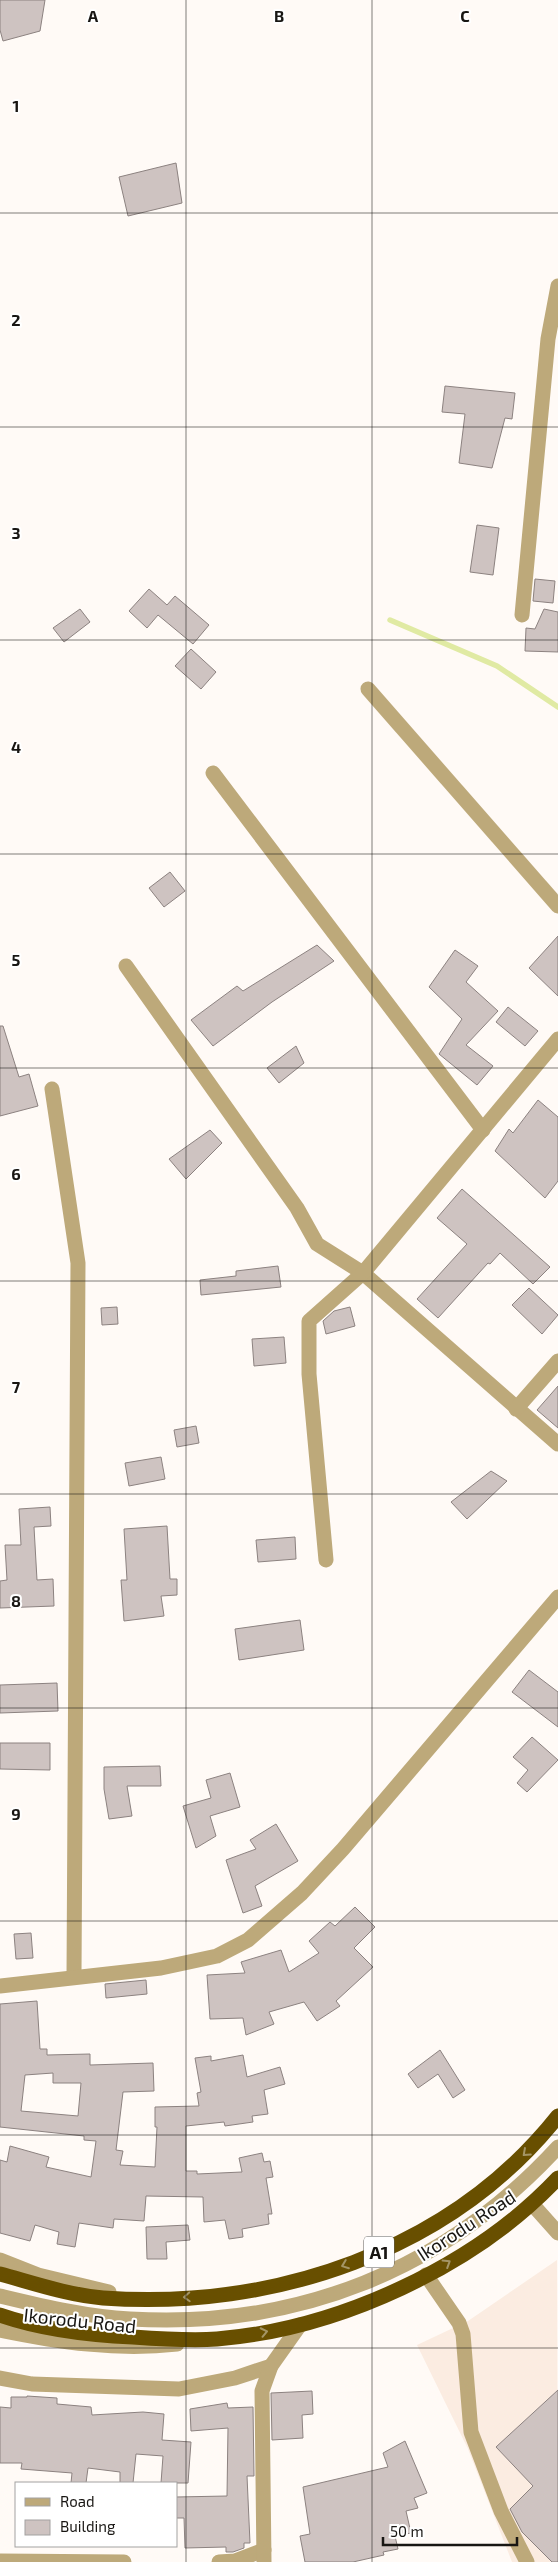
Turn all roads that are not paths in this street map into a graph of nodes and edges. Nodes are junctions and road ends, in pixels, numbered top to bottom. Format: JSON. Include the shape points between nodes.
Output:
{"nodes":[{"id":1,"x":558,"y":286,"type":"edge"},
{"id":2,"x":522,"y":615,"type":"dead end"},
{"id":3,"x":368,"y":689,"type":"dead end"},
{"id":4,"x":213,"y":773,"type":"dead end"},
{"id":5,"x":558,"y":906,"type":"edge"},
{"id":6,"x":126,"y":966,"type":"dead end"},
{"id":7,"x":558,"y":1038,"type":"edge"},
{"id":8,"x":52,"y":1090,"type":"dead end"},
{"id":9,"x":483,"y":1130,"type":"junction"},
{"id":10,"x":363,"y":1273,"type":"junction"},
{"id":11,"x":558,"y":1361,"type":"edge"},
{"id":12,"x":516,"y":1409,"type":"junction"},
{"id":13,"x":558,"y":1444,"type":"edge"},
{"id":14,"x":326,"y":1560,"type":"dead end"},
{"id":15,"x":558,"y":1597,"type":"edge"},
{"id":16,"x":74,"y":1976,"type":"junction"},
{"id":17,"x":0,"y":1986,"type":"edge"},
{"id":18,"x":558,"y":2116,"type":"edge"},
{"id":19,"x":558,"y":2147,"type":"edge"},
{"id":20,"x":558,"y":2178,"type":"edge"},
{"id":21,"x":533,"y":2205,"type":"junction"},
{"id":22,"x":558,"y":2232,"type":"edge"},
{"id":23,"x":0,"y":2260,"type":"edge"},
{"id":24,"x":0,"y":2274,"type":"edge"},
{"id":25,"x":426,"y":2275,"type":"junction"},
{"id":26,"x":0,"y":2289,"type":"edge"},
{"id":27,"x":0,"y":2296,"type":"edge"},
{"id":28,"x":158,"y":2298,"type":"junction"},
{"id":29,"x":41,"y":2306,"type":"junction"},
{"id":30,"x":0,"y":2315,"type":"edge"},
{"id":31,"x":300,"y":2325,"type":"junction"},
{"id":32,"x":0,"y":2330,"type":"edge"},
{"id":33,"x":215,"y":2339,"type":"junction"},
{"id":34,"x":271,"y":2366,"type":"junction"},
{"id":35,"x":0,"y":2378,"type":"edge"},
{"id":36,"x":264,"y":2556,"type":"edge"},
{"id":37,"x":0,"y":2561,"type":"edge"},
{"id":38,"x":124,"y":2562,"type":"edge"},
{"id":39,"x":219,"y":2562,"type":"edge"},
{"id":40,"x":527,"y":2562,"type":"edge"}],
"edges":[{"from":1,"to":2,"type":"street","via":[[548,339]]},
{"from":3,"to":5,"type":"street"},
{"from":4,"to":9,"type":"street"},
{"from":6,"to":10,"type":"street","via":[[297,1208],[316,1244]]},
{"from":7,"to":9,"type":"street"},
{"from":8,"to":16,"type":"street","via":[[78,1263]]},
{"from":9,"to":10,"type":"street"},
{"from":10,"to":12,"type":"street"},
{"from":10,"to":14,"type":"street","via":[[309,1321],[309,1374]]},
{"from":11,"to":12,"type":"street"},
{"from":12,"to":13,"type":"street"},
{"from":15,"to":16,"type":"street","via":[[343,1849],[302,1892],[248,1940],[216,1956],[161,1968]]},
{"from":16,"to":17,"type":"street"},
{"from":18,"to":28,"type":"highway","name":"Ikorodu Road","number":"A1","one_way":true,"via":[[534,2146],[499,2178],[470,2200],[381,2251],[287,2285],[239,2293]]},
{"from":19,"to":29,"type":"street","via":[[533,2174],[483,2216],[431,2252],[376,2279],[324,2297],[267,2312],[172,2320],[129,2319]]},
{"from":20,"to":21,"type":"highway","name":"Ikorodu Road","number":"A1"},
{"from":21,"to":22,"type":"street"},
{"from":25,"to":21,"type":"highway","name":"Ikorodu Road","number":"A1","one_way":true},
{"from":23,"to":28,"type":"street","name":"Ikorodu Road","via":[[92,2290]]},
{"from":24,"to":28,"type":"highway","name":"Ikorodu Road","number":"A1","via":[[102,2298]]},
{"from":25,"to":31,"type":"highway","name":"Ikorodu Road","number":"A1","via":[[392,2294]]},
{"from":25,"to":40,"type":"street","via":[[463,2334],[471,2432],[501,2511]]},
{"from":26,"to":29,"type":"street"},
{"from":27,"to":29,"type":"street"},
{"from":30,"to":33,"type":"highway","name":"Ikorodu Road","number":"A1","via":[[24,2323],[95,2336]]},
{"from":33,"to":31,"type":"highway","name":"Ikorodu Road","number":"A1","one_way":true},
{"from":31,"to":34,"type":"street"},
{"from":32,"to":33,"type":"street","name":"Ikorodu Road","via":[[94,2345],[150,2347]]},
{"from":34,"to":35,"type":"street","via":[[235,2378],[179,2389],[32,2384]]},
{"from":34,"to":36,"type":"street","via":[[262,2391]]},
{"from":36,"to":39,"type":"street"},
{"from":37,"to":38,"type":"street"}]}
